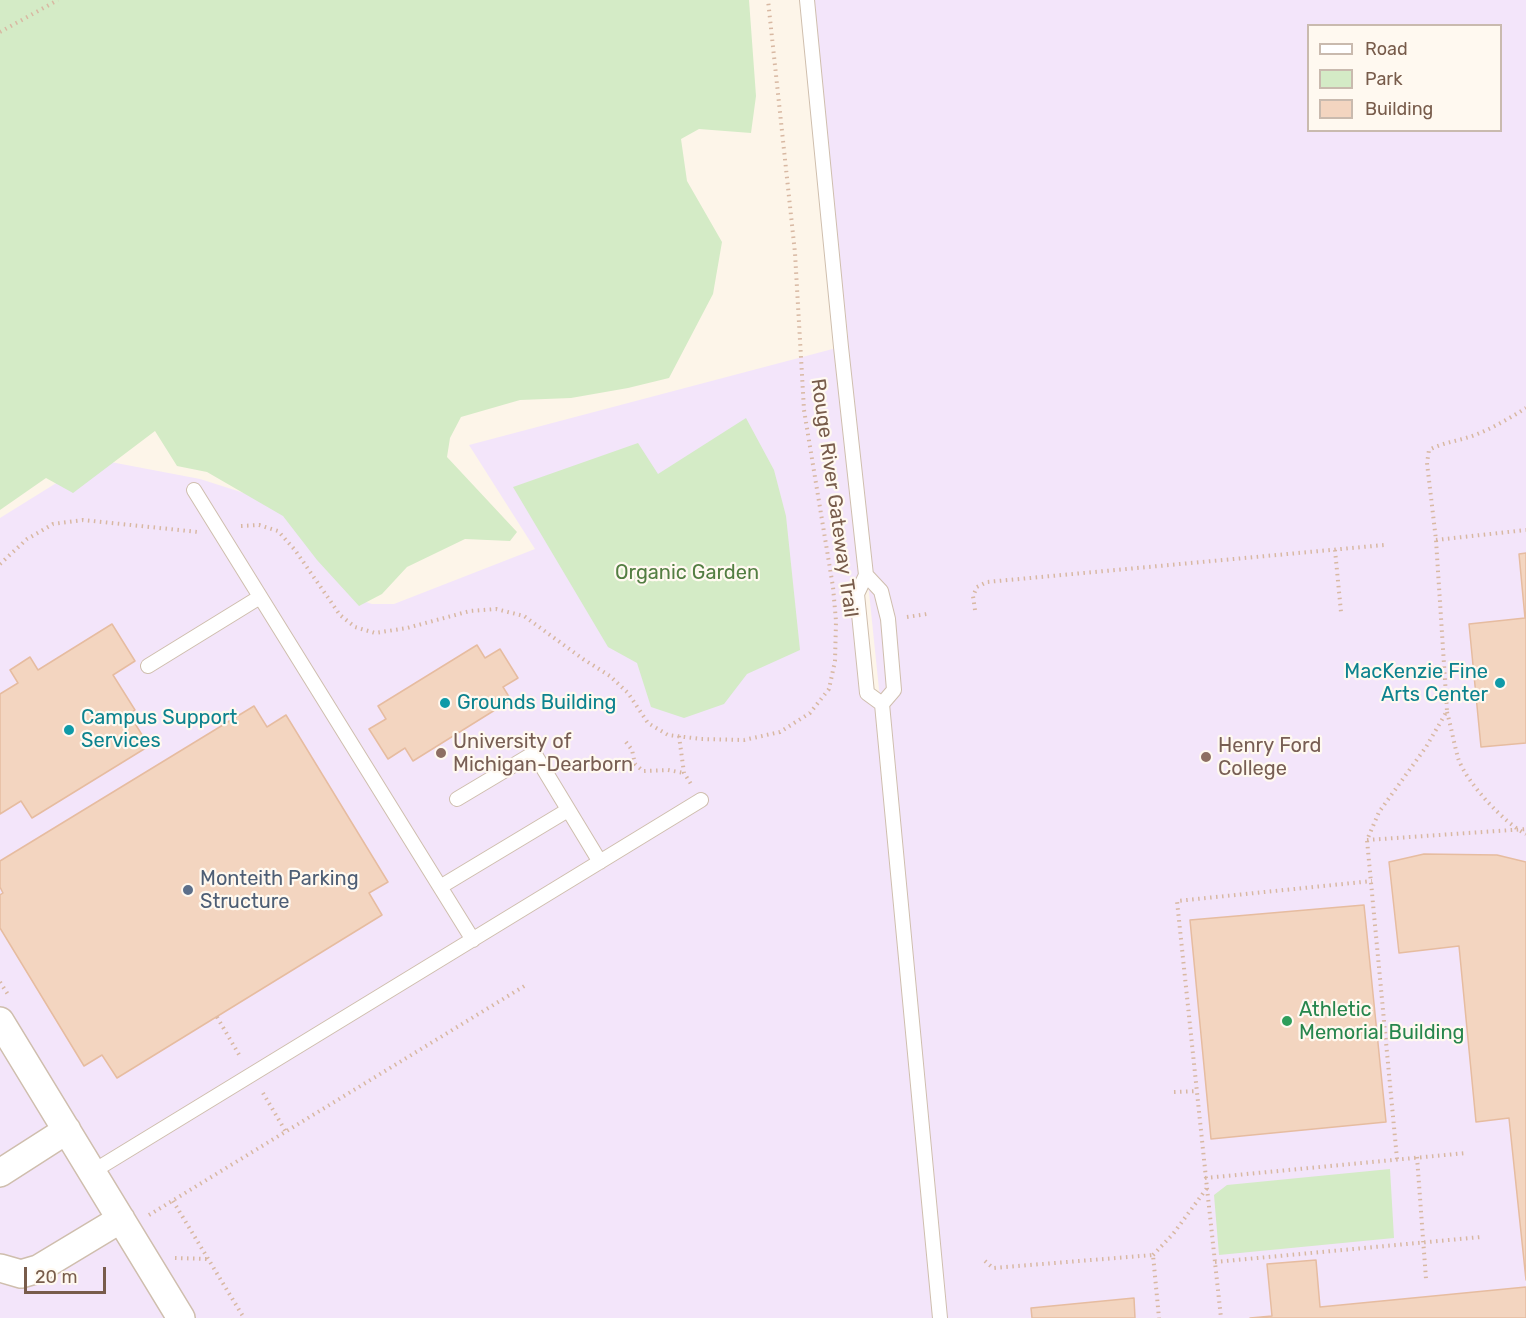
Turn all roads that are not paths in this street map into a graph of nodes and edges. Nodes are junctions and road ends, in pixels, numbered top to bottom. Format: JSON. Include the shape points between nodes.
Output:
{"nodes":[{"id":1,"x":807,"y":0,"type":"edge"},
{"id":2,"x":194,"y":490,"type":"dead end"},
{"id":3,"x":867,"y":575,"type":"junction"},
{"id":4,"x":260,"y":597,"type":"junction"},
{"id":5,"x":148,"y":666,"type":"dead end"},
{"id":6,"x":882,"y":704,"type":"junction"},
{"id":7,"x":457,"y":798,"type":"dead end"},
{"id":8,"x":701,"y":800,"type":"road end"},
{"id":9,"x":568,"y":810,"type":"junction"},
{"id":10,"x":600,"y":862,"type":"junction"},
{"id":11,"x":440,"y":887,"type":"junction"},
{"id":12,"x":473,"y":940,"type":"junction"},
{"id":13,"x":0,"y":1021,"type":"edge"},
{"id":14,"x":67,"y":1130,"type":"junction"},
{"id":15,"x":92,"y":1172,"type":"junction"},
{"id":16,"x":0,"y":1173,"type":"edge"},
{"id":17,"x":132,"y":1219,"type":"junction"},
{"id":18,"x":0,"y":1268,"type":"edge"},
{"id":19,"x":181,"y":1318,"type":"edge"},
{"id":20,"x":940,"y":1318,"type":"edge"}],
"edges":[{"from":1,"to":3,"type":"lane"},
{"from":2,"to":4,"type":"lane"},
{"from":3,"to":6,"type":"lane","via":[[857,594],[867,693]]},
{"from":3,"to":6,"type":"lane","via":[[881,591],[888,619],[894,690]]},
{"from":4,"to":5,"type":"lane"},
{"from":4,"to":11,"type":"lane"},
{"from":6,"to":20,"type":"lane"},
{"from":7,"to":9,"type":"lane","via":[[534,753]]},
{"from":8,"to":10,"type":"lane"},
{"from":9,"to":10,"type":"lane"},
{"from":9,"to":11,"type":"lane"},
{"from":10,"to":12,"type":"lane"},
{"from":11,"to":12,"type":"lane"},
{"from":12,"to":15,"type":"lane"},
{"from":13,"to":14,"type":"street"},
{"from":14,"to":15,"type":"street"},
{"from":14,"to":16,"type":"street"},
{"from":15,"to":17,"type":"street"},
{"from":17,"to":18,"type":"street","via":[[38,1269],[21,1274]]},
{"from":17,"to":19,"type":"street"}]}
